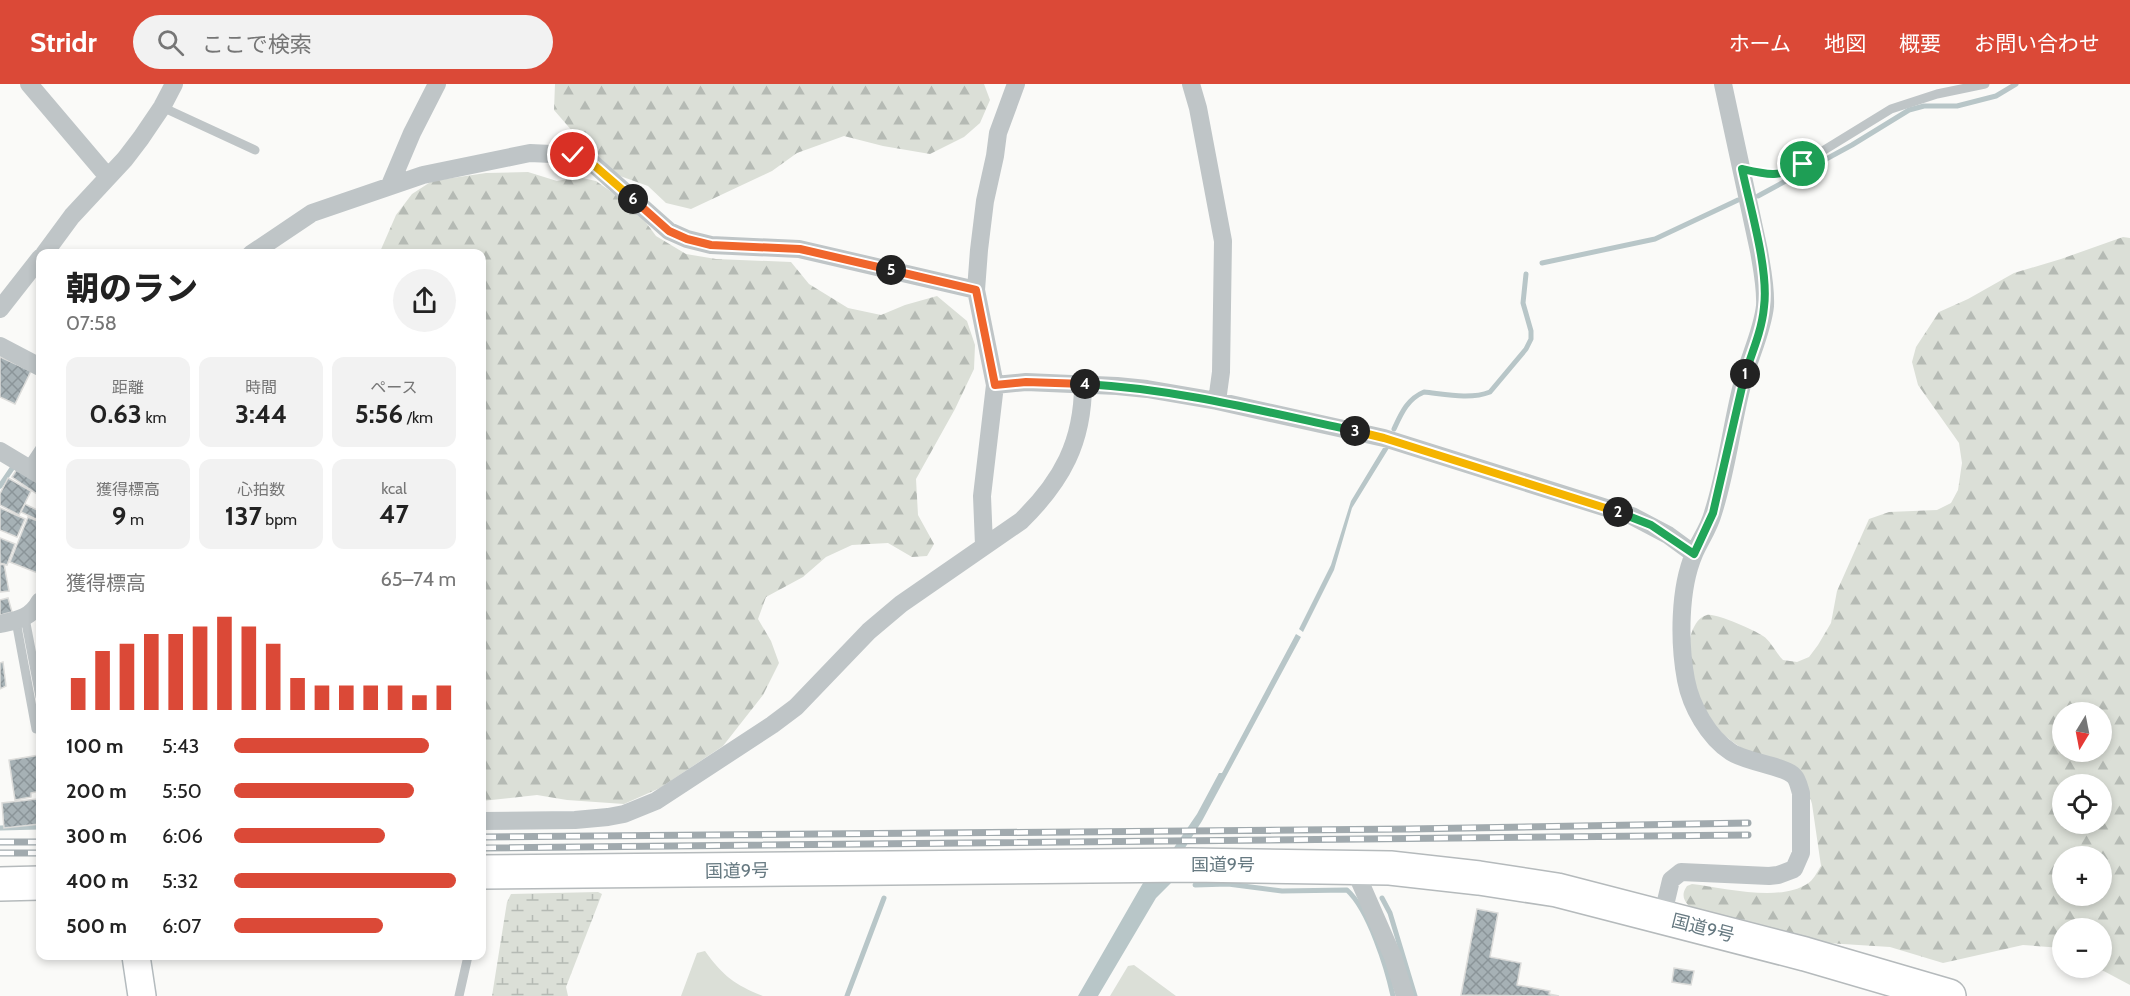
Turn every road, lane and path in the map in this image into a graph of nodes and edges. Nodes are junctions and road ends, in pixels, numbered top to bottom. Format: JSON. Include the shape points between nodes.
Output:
{"nodes":[{"id":1,"x":29,"y":84,"type":"edge"},
{"id":2,"x":174,"y":84,"type":"edge"},
{"id":3,"x":437,"y":84,"type":"edge"},
{"id":4,"x":1016,"y":84,"type":"edge"},
{"id":5,"x":1191,"y":84,"type":"edge"},
{"id":6,"x":1723,"y":84,"type":"edge"},
{"id":7,"x":1985,"y":84,"type":"edge"},
{"id":8,"x":162,"y":107,"type":"junction"},
{"id":9,"x":255,"y":150,"type":"dead end"},
{"id":10,"x":1742,"y":169,"type":"junction"},
{"id":11,"x":108,"y":177,"type":"junction"},
{"id":12,"x":390,"y":185,"type":"junction"},
{"id":13,"x":48,"y":249,"type":"edge"},
{"id":14,"x":258,"y":249,"type":"edge"},
{"id":15,"x":36,"y":263,"type":"edge"},
{"id":16,"x":976,"y":290,"type":"junction"},
{"id":17,"x":0,"y":309,"type":"edge"},
{"id":18,"x":0,"y":346,"type":"edge"},
{"id":19,"x":36,"y":365,"type":"edge"},
{"id":20,"x":1083,"y":384,"type":"junction"},
{"id":21,"x":995,"y":385,"type":"junction"},
{"id":22,"x":1217,"y":401,"type":"junction"},
{"id":23,"x":0,"y":451,"type":"edge"},
{"id":24,"x":34,"y":471,"type":"edge"},
{"id":25,"x":984,"y":545,"type":"junction"},
{"id":26,"x":1694,"y":554,"type":"junction"},
{"id":27,"x":36,"y":607,"type":"edge"},
{"id":28,"x":14,"y":621,"type":"edge"},
{"id":29,"x":36,"y":685,"type":"edge"},
{"id":30,"x":36,"y":729,"type":"dead end"},
{"id":31,"x":486,"y":821,"type":"edge"},
{"id":32,"x":1353,"y":866,"type":"junction"},
{"id":33,"x":486,"y":875,"type":"edge"},
{"id":34,"x":36,"y":883,"type":"edge"},
{"id":35,"x":0,"y":884,"type":"edge"},
{"id":36,"x":1662,"y":918,"type":"junction"},
{"id":37,"x":137,"y":960,"type":"edge"},
{"id":38,"x":467,"y":960,"type":"edge"},
{"id":39,"x":142,"y":996,"type":"edge"},
{"id":40,"x":459,"y":996,"type":"edge"},
{"id":41,"x":1405,"y":996,"type":"edge"},
{"id":42,"x":1949,"y":996,"type":"edge"}],
"edges":[{"from":1,"to":11,"type":"street"},
{"from":2,"to":8,"type":"street"},
{"from":3,"to":12,"type":"street"},
{"from":4,"to":16,"type":"street","via":[[998,133],[985,201]]},
{"from":5,"to":22,"type":"street","via":[[1223,241]]},
{"from":6,"to":10,"type":"street"},
{"from":7,"to":10,"type":"lane","via":[[1891,109],[1779,175]]},
{"from":8,"to":9,"type":"lane"},
{"from":8,"to":11,"type":"street"},
{"from":10,"to":26,"type":"street","via":[[1764,277],[1764,309],[1741,386],[1713,513]]},
{"from":11,"to":13,"type":"street"},
{"from":12,"to":14,"type":"street","via":[[312,213]]},
{"from":12,"to":16,"type":"street","via":[[530,153],[573,155],[588,160],[669,231],[687,239],[711,245],[800,249]]},
{"from":15,"to":17,"type":"street"},
{"from":16,"to":21,"type":"street"},
{"from":18,"to":19,"type":"street"},
{"from":20,"to":21,"type":"street"},
{"from":20,"to":22,"type":"street","via":[[1147,388]]},
{"from":20,"to":25,"type":"street","via":[[1078,429],[1063,471],[1021,521]]},
{"from":21,"to":25,"type":"street","via":[[982,496]]},
{"from":22,"to":26,"type":"street","via":[[1384,438],[1632,516]]},
{"from":23,"to":24,"type":"street"},
{"from":25,"to":31,"type":"street","via":[[869,631],[796,706],[772,725],[656,801],[608,817]]},
{"from":26,"to":36,"type":"street","via":[[1686,581],[1682,620],[1683,663],[1690,695],[1707,728],[1730,751],[1794,776],[1801,793],[1800,853],[1794,869],[1778,875],[1681,872],[1671,880]]},
{"from":27,"to":28,"type":"street"},
{"from":28,"to":29,"type":"lane"},
{"from":28,"to":30,"type":"lane"},
{"from":32,"to":33,"type":"highway","name":"国道9号"},
{"from":32,"to":36,"type":"highway","name":"国道9号","via":[[1437,872],[1557,890]]},
{"from":32,"to":41,"type":"street","via":[[1394,957]]},
{"from":34,"to":35,"type":"highway"},
{"from":36,"to":42,"type":"highway","name":"国道9号"},
{"from":37,"to":39,"type":"street"},
{"from":38,"to":40,"type":"lane"}]}
